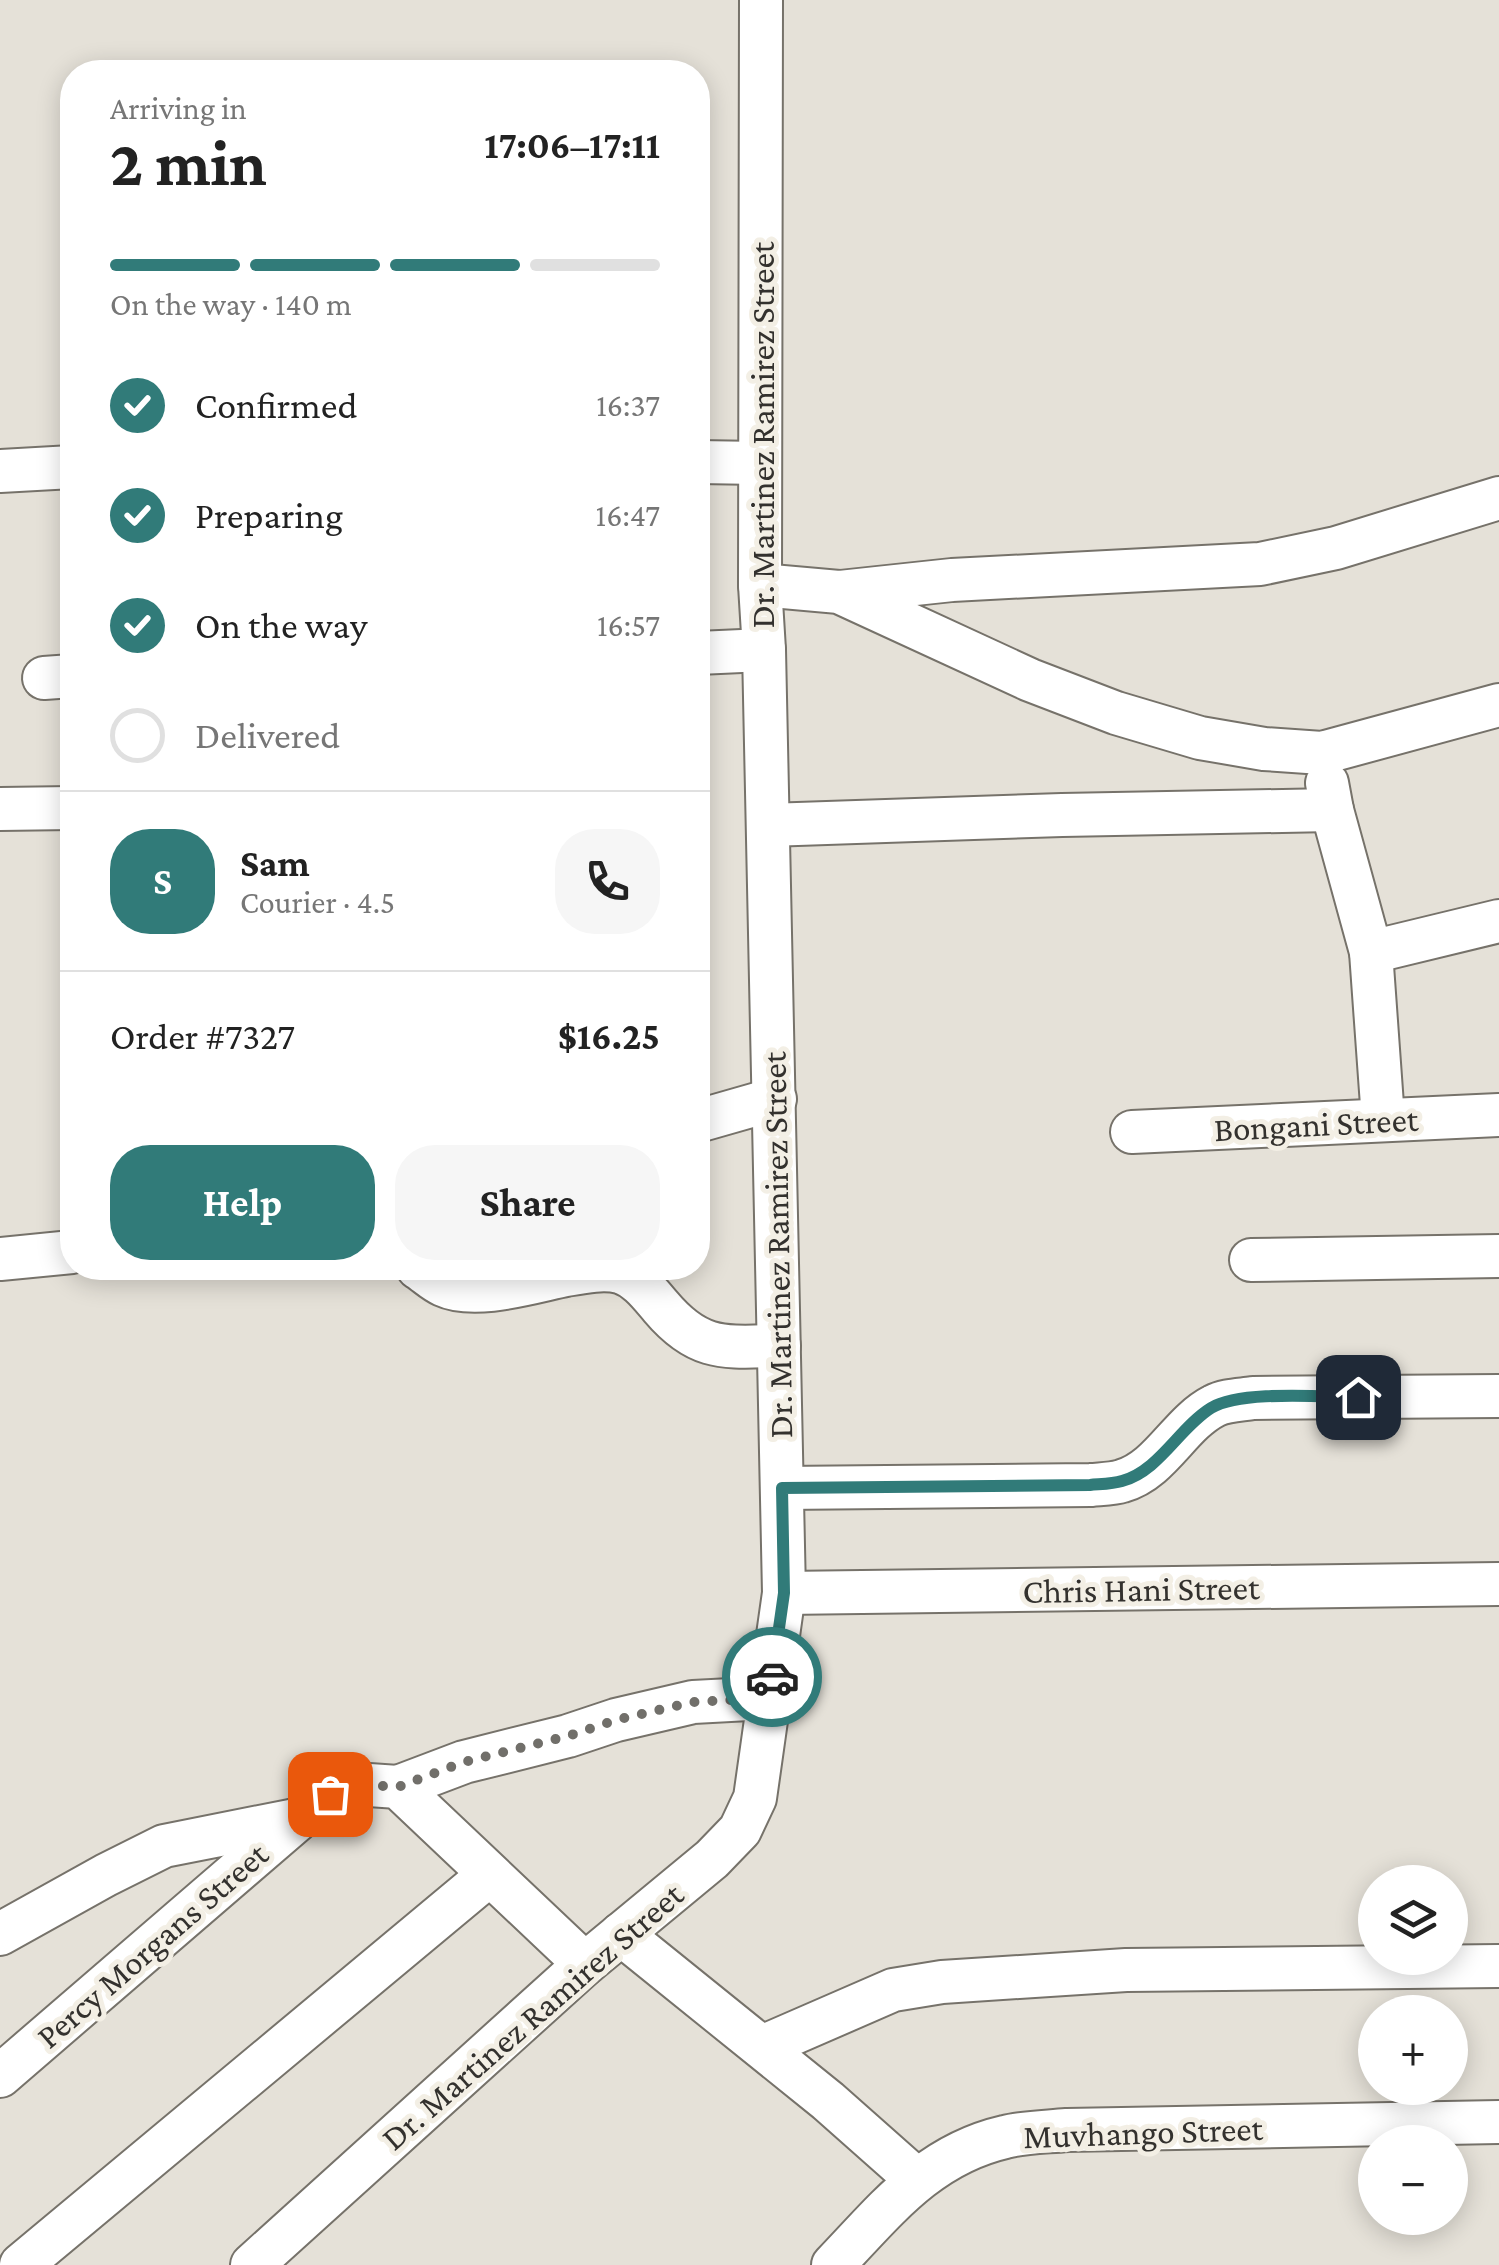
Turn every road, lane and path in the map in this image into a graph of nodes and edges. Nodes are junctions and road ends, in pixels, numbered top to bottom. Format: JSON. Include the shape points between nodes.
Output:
{"nodes":[{"id":1,"x":760,"y":0,"type":"edge"},
{"id":2,"x":710,"y":462,"type":"edge"},
{"id":3,"x":760,"y":463,"type":"junction"},
{"id":4,"x":60,"y":468,"type":"edge"},
{"id":5,"x":0,"y":471,"type":"edge"},
{"id":6,"x":1499,"y":498,"type":"edge"},
{"id":7,"x":760,"y":585,"type":"junction"},
{"id":8,"x":839,"y":592,"type":"junction"},
{"id":9,"x":764,"y":650,"type":"junction"},
{"id":10,"x":710,"y":652,"type":"edge"},
{"id":11,"x":1499,"y":706,"type":"edge"},
{"id":12,"x":1322,"y":753,"type":"junction"},
{"id":13,"x":60,"y":808,"type":"edge"},
{"id":14,"x":0,"y":810,"type":"edge"},
{"id":15,"x":1332,"y":810,"type":"junction"},
{"id":16,"x":768,"y":826,"type":"junction"},
{"id":17,"x":1499,"y":921,"type":"edge"},
{"id":18,"x":1371,"y":952,"type":"junction"},
{"id":19,"x":775,"y":1099,"type":"junction"},
{"id":20,"x":1499,"y":1115,"type":"edge"},
{"id":21,"x":710,"y":1118,"type":"edge"},
{"id":22,"x":1384,"y":1119,"type":"junction"},
{"id":23,"x":1132,"y":1132,"type":"dead end"},
{"id":24,"x":60,"y":1253,"type":"edge"},
{"id":25,"x":1499,"y":1256,"type":"edge"},
{"id":26,"x":0,"y":1258,"type":"edge"},
{"id":27,"x":1251,"y":1260,"type":"dead end"},
{"id":28,"x":435,"y":1280,"type":"edge"},
{"id":29,"x":545,"y":1280,"type":"edge"},
{"id":30,"x":634,"y":1280,"type":"edge"},
{"id":31,"x":780,"y":1346,"type":"junction"},
{"id":32,"x":1499,"y":1396,"type":"edge"},
{"id":33,"x":782,"y":1488,"type":"junction"},
{"id":34,"x":1499,"y":1584,"type":"edge"},
{"id":35,"x":784,"y":1593,"type":"junction"},
{"id":36,"x":769,"y":1698,"type":"junction"},
{"id":37,"x":398,"y":1787,"type":"junction"},
{"id":38,"x":297,"y":1820,"type":"junction"},
{"id":39,"x":489,"y":1875,"type":"junction"},
{"id":40,"x":0,"y":1934,"type":"edge"},
{"id":41,"x":621,"y":1934,"type":"junction"},
{"id":42,"x":585,"y":1964,"type":"junction"},
{"id":43,"x":1499,"y":1966,"type":"edge"},
{"id":44,"x":762,"y":2048,"type":"junction"},
{"id":45,"x":0,"y":2076,"type":"edge"},
{"id":46,"x":1499,"y":2122,"type":"edge"},
{"id":47,"x":916,"y":2179,"type":"junction"},
{"id":48,"x":20,"y":2265,"type":"edge"},
{"id":49,"x":252,"y":2265,"type":"edge"},
{"id":50,"x":833,"y":2265,"type":"edge"}],
"edges":[{"from":1,"to":3,"type":"street","name":"Dr. Martinez Ramirez Street"},
{"from":2,"to":3,"type":"street"},
{"from":3,"to":7,"type":"street","name":"Dr. Martinez Ramirez Street"},
{"from":4,"to":5,"type":"street"},
{"from":6,"to":8,"type":"street","via":[[1260,564]]},
{"from":7,"to":8,"type":"street"},
{"from":7,"to":9,"type":"street","name":"Dr. Martinez Ramirez Street"},
{"from":8,"to":12,"type":"street","via":[[1116,713],[1200,738]]},
{"from":9,"to":10,"type":"street"},
{"from":9,"to":16,"type":"street","name":"Dr. Martinez Ramirez Street"},
{"from":11,"to":12,"type":"street"},
{"from":12,"to":15,"type":"street"},
{"from":13,"to":14,"type":"street"},
{"from":15,"to":16,"type":"street"},
{"from":15,"to":18,"type":"street"},
{"from":16,"to":19,"type":"street","name":"Dr. Martinez Ramirez Street"},
{"from":17,"to":18,"type":"street"},
{"from":18,"to":22,"type":"street"},
{"from":19,"to":21,"type":"street"},
{"from":19,"to":31,"type":"street","name":"Dr. Martinez Ramirez Street"},
{"from":20,"to":22,"type":"street","name":"Bongani Street"},
{"from":22,"to":23,"type":"street","name":"Bongani Street"},
{"from":24,"to":26,"type":"street"},
{"from":25,"to":27,"type":"street"},
{"from":28,"to":29,"type":"street","via":[[470,1291]]},
{"from":30,"to":31,"type":"street","via":[[696,1339],[722,1347]]},
{"from":31,"to":33,"type":"street","name":"Dr. Martinez Ramirez Street"},
{"from":32,"to":33,"type":"street","via":[[1229,1402],[1214,1406],[1148,1468],[1123,1481]]},
{"from":33,"to":35,"type":"street","name":"Dr. Martinez Ramirez Street"},
{"from":34,"to":35,"type":"street","name":"Chris Hani Street"},
{"from":35,"to":36,"type":"street","name":"Dr. Martinez Ramirez Street"},
{"from":36,"to":37,"type":"street","name":"Percy Morgans Street","via":[[693,1702],[616,1720]]},
{"from":36,"to":41,"type":"street","name":"Dr. Martinez Ramirez Street","via":[[755,1798],[740,1830]]},
{"from":37,"to":38,"type":"street","name":"Percy Morgans Street","via":[[330,1794]]},
{"from":37,"to":39,"type":"street"},
{"from":38,"to":40,"type":"street","via":[[164,1846]]},
{"from":38,"to":45,"type":"street","name":"Percy Morgans Street"},
{"from":39,"to":42,"type":"street"},
{"from":39,"to":48,"type":"street"},
{"from":41,"to":42,"type":"street","name":"Dr. Martinez Ramirez Street"},
{"from":41,"to":44,"type":"street"},
{"from":42,"to":49,"type":"street","name":"Dr. Martinez Ramirez Street"},
{"from":43,"to":44,"type":"street","via":[[1126,1970],[942,1982],[892,1990]]},
{"from":44,"to":47,"type":"street"},
{"from":46,"to":47,"type":"street","name":"Muvhango Street","via":[[1067,2130],[1006,2136],[958,2152]]},
{"from":47,"to":50,"type":"street","name":"Muvhango Street"}]}
